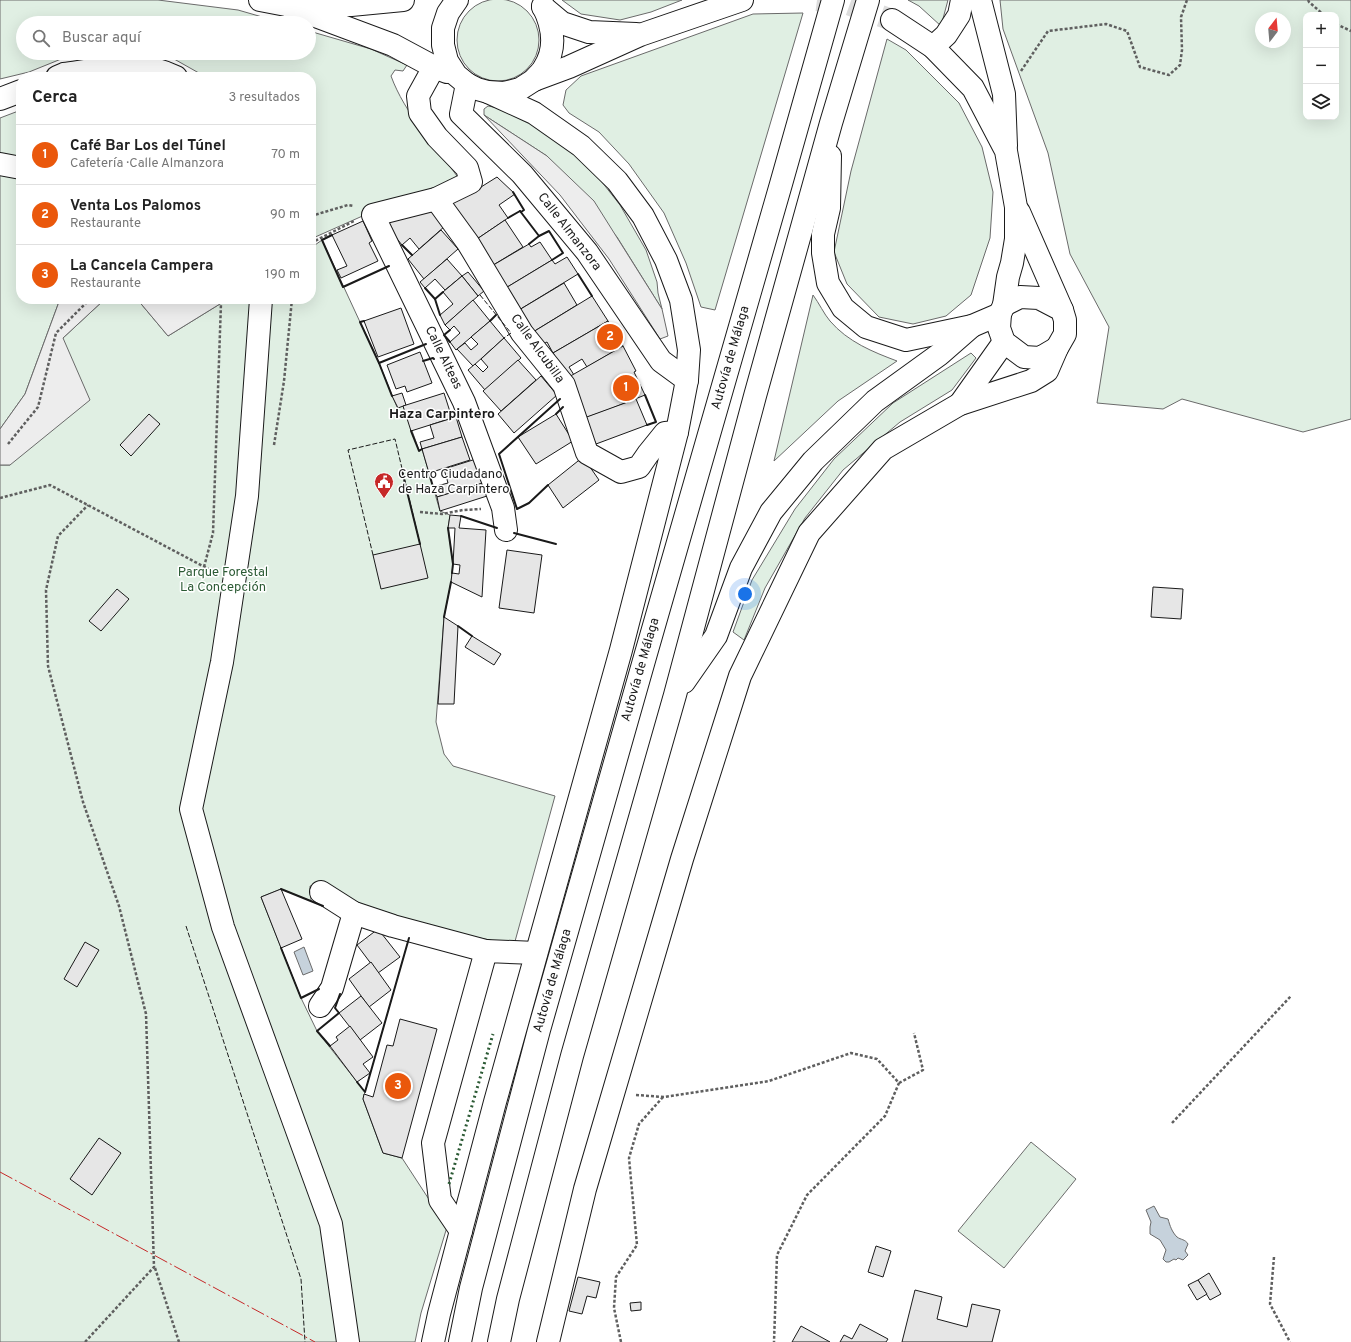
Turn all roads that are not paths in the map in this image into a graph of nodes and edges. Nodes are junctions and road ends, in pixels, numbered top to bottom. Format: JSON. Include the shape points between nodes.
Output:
{"nodes":[{"id":1,"x":260,"y":0,"type":"edge"},
{"id":2,"x":403,"y":0,"type":"edge"},
{"id":3,"x":458,"y":0,"type":"edge"},
{"id":4,"x":742,"y":0,"type":"edge"},
{"id":5,"x":833,"y":0,"type":"edge"},
{"id":6,"x":868,"y":0,"type":"edge"},
{"id":7,"x":962,"y":0,"type":"edge"},
{"id":8,"x":980,"y":0,"type":"edge"},
{"id":9,"x":540,"y":4,"type":"edge"},
{"id":10,"x":286,"y":5,"type":"junction"},
{"id":11,"x":315,"y":16,"type":"edge"},
{"id":12,"x":316,"y":16,"type":"edge"},
{"id":13,"x":892,"y":20,"type":"tunnel mouth"},
{"id":14,"x":640,"y":35,"type":"junction"},
{"id":15,"x":933,"y":46,"type":"junction"},
{"id":16,"x":434,"y":67,"type":"junction"},
{"id":17,"x":80,"y":72,"type":"edge"},
{"id":18,"x":167,"y":72,"type":"edge"},
{"id":19,"x":462,"y":80,"type":"junction"},
{"id":20,"x":534,"y":80,"type":"junction"},
{"id":21,"x":488,"y":92,"type":"junction"},
{"id":22,"x":16,"y":93,"type":"edge"},
{"id":23,"x":0,"y":99,"type":"edge"},
{"id":24,"x":831,"y":123,"type":"junction"},
{"id":25,"x":1006,"y":151,"type":"junction"},
{"id":26,"x":0,"y":164,"type":"edge"},
{"id":27,"x":16,"y":167,"type":"edge"},
{"id":28,"x":436,"y":199,"type":"junction"},
{"id":29,"x":1016,"y":207,"type":"junction"},
{"id":30,"x":262,"y":304,"type":"edge"},
{"id":31,"x":1002,"y":310,"type":"junction"},
{"id":32,"x":1062,"y":310,"type":"junction"},
{"id":33,"x":972,"y":326,"type":"junction"},
{"id":34,"x":1004,"y":342,"type":"junction"},
{"id":35,"x":1057,"y":348,"type":"junction"},
{"id":36,"x":687,"y":380,"type":"junction"},
{"id":37,"x":960,"y":404,"type":"junction"},
{"id":38,"x":677,"y":432,"type":"junction"},
{"id":39,"x":506,"y":530,"type":"dead end"},
{"id":40,"x":675,"y":695,"type":"junction"},
{"id":41,"x":321,"y":892,"type":"dead end"},
{"id":42,"x":354,"y":913,"type":"junction"},
{"id":43,"x":486,"y":952,"type":"junction"},
{"id":44,"x":536,"y":953,"type":"junction"},
{"id":45,"x":320,"y":1006,"type":"dead end"},
{"id":46,"x":461,"y":1231,"type":"junction"},
{"id":47,"x":348,"y":1342,"type":"edge"},
{"id":48,"x":433,"y":1342,"type":"edge"},
{"id":49,"x":460,"y":1342,"type":"edge"},
{"id":50,"x":499,"y":1342,"type":"edge"},
{"id":51,"x":548,"y":1342,"type":"edge"}],
"edges":[{"from":1,"to":10,"type":"main road"},
{"from":2,"to":10,"type":"main road","via":[[351,5]]},
{"from":3,"to":19,"type":"main road","via":[[448,13],[443,28],[443,45],[447,61]]},
{"from":4,"to":14,"type":"main road"},
{"from":5,"to":49,"type":"main road","name":"Autovía de Málaga","via":[[539,1030]]},
{"from":6,"to":24,"type":"main road"},
{"from":7,"to":15,"type":"main road","via":[[959,15],[946,35]]},
{"from":8,"to":25,"type":"main road","via":[[1004,94]]},
{"from":9,"to":14,"type":"main road","via":[[562,23],[589,32]]},
{"from":9,"to":20,"type":"main road","via":[[550,21],[553,37],[551,53],[544,68]]},
{"from":10,"to":11,"type":"main road"},
{"from":12,"to":16,"type":"main road","via":[[393,45]]},
{"from":13,"to":15,"type":"main road"},
{"from":14,"to":20,"type":"main road"},
{"from":15,"to":25,"type":"main road","via":[[973,88]]},
{"from":16,"to":19,"type":"main road"},
{"from":16,"to":28,"type":"main road","via":[[418,96],[420,114],[466,168],[470,182]]},
{"from":17,"to":18,"type":"main road","via":[[127,66]]},
{"from":19,"to":21,"type":"main road"},
{"from":19,"to":36,"type":"main road","name":"Calle Almanzora","via":[[461,114],[522,174],[587,252],[661,361]]},
{"from":20,"to":21,"type":"main road","via":[[520,89],[504,93]]},
{"from":21,"to":36,"type":"main road","via":[[534,113],[581,146],[617,181],[643,216],[666,260],[681,300],[689,350]]},
{"from":22,"to":23,"type":"main road"},
{"from":24,"to":33,"type":"main road","via":[[829,208],[823,234],[823,253],[828,283],[843,308],[866,327],[906,340]]},
{"from":24,"to":40,"type":"main road"},
{"from":25,"to":29,"type":"main road"},
{"from":26,"to":27,"type":"main road"},
{"from":28,"to":38,"type":"main road","name":"Calle Alcubilla","via":[[468,243],[522,333],[564,385],[587,453],[621,472],[639,467],[665,434]]},
{"from":28,"to":39,"type":"main road","name":"Calle Alteas","via":[[373,215],[464,402],[504,508]]},
{"from":29,"to":31,"type":"main road","via":[[1016,239]]},
{"from":29,"to":32,"type":"main road"},
{"from":30,"to":47,"type":"main road","via":[[247,496],[222,662],[191,809],[223,927],[331,1224]]},
{"from":31,"to":32,"type":"main road","via":[[1020,296],[1039,298]]},
{"from":31,"to":33,"type":"main road"},
{"from":31,"to":34,"type":"main road","via":[[999,328]]},
{"from":32,"to":35,"type":"main road","via":[[1065,334]]},
{"from":33,"to":40,"type":"main road","via":[[940,354],[876,401],[813,460],[771,512],[741,568],[716,636]]},
{"from":34,"to":35,"type":"main road","via":[[1024,357],[1040,358]]},
{"from":34,"to":37,"type":"main road"},
{"from":35,"to":37,"type":"main road","via":[[1047,371],[1031,381]]},
{"from":36,"to":38,"type":"main road"},
{"from":37,"to":51,"type":"main road","via":[[883,449],[809,533],[740,676],[682,859],[585,1189]]},
{"from":38,"to":44,"type":"main road","via":[[621,650]]},
{"from":40,"to":50,"type":"main road","via":[[572,1056]]},
{"from":41,"to":42,"type":"main road"},
{"from":42,"to":43,"type":"main road"},
{"from":42,"to":45,"type":"main road","via":[[332,988]]},
{"from":43,"to":44,"type":"main road"},
{"from":43,"to":46,"type":"main road","via":[[433,1143],[440,1200]]},
{"from":44,"to":46,"type":"main road"},
{"from":46,"to":48,"type":"main road"}]}
